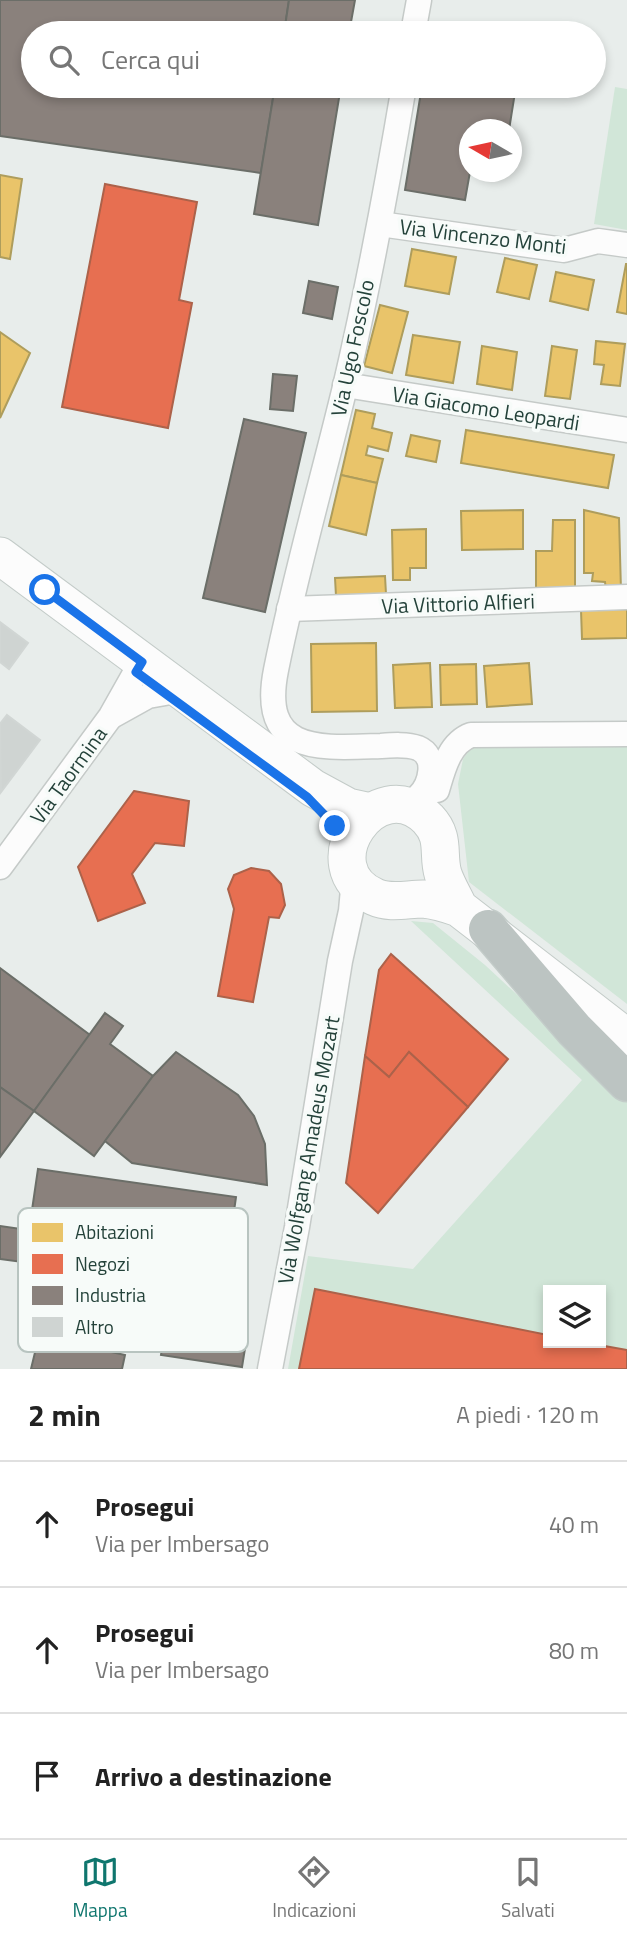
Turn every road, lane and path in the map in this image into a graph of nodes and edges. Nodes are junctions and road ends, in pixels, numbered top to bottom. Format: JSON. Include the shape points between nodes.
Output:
{"nodes":[{"id":1,"x":419,"y":0,"type":"edge"},
{"id":2,"x":415,"y":21,"type":"edge"},
{"id":3,"x":402,"y":98,"type":"edge"},
{"id":4,"x":380,"y":224,"type":"junction"},
{"id":5,"x":627,"y":245,"type":"edge"},
{"id":6,"x":345,"y":385,"type":"junction"},
{"id":7,"x":627,"y":430,"type":"edge"},
{"id":8,"x":0,"y":556,"type":"edge"},
{"id":9,"x":0,"y":571,"type":"edge"},
{"id":10,"x":627,"y":597,"type":"edge"},
{"id":11,"x":289,"y":609,"type":"junction"},
{"id":12,"x":139,"y":667,"type":"junction"},
{"id":13,"x":165,"y":693,"type":"junction"},
{"id":14,"x":111,"y":716,"type":"junction"},
{"id":15,"x":627,"y":734,"type":"edge"},
{"id":16,"x":385,"y":809,"type":"junction"},
{"id":17,"x":439,"y":848,"type":"junction"},
{"id":18,"x":351,"y":863,"type":"junction"},
{"id":19,"x":0,"y":867,"type":"edge"},
{"id":20,"x":400,"y":900,"type":"junction"},
{"id":21,"x":474,"y":919,"type":"junction"},
{"id":22,"x":347,"y":931,"type":"junction"},
{"id":23,"x":627,"y":1038,"type":"edge"},
{"id":24,"x":627,"y":1082,"type":"edge"},
{"id":25,"x":270,"y":1369,"type":"edge"}],
"edges":[{"from":1,"to":2,"type":"street"},
{"from":3,"to":4,"type":"street","name":"Via Ugo Foscolo"},
{"from":4,"to":5,"type":"street","name":"Via Vincenzo Monti","via":[[564,250],[598,241]]},
{"from":4,"to":6,"type":"street","name":"Via Ugo Foscolo"},
{"from":6,"to":7,"type":"street","name":"Via Giacomo Leopardi"},
{"from":6,"to":11,"type":"street","name":"Via Ugo Foscolo"},
{"from":8,"to":12,"type":"main road"},
{"from":9,"to":12,"type":"main road"},
{"from":10,"to":11,"type":"street","name":"Via Vittorio Alfieri"},
{"from":11,"to":16,"type":"street","name":"Via Ugo Foscolo","via":[[273,701],[279,721],[292,737],[327,747],[416,747],[431,762],[425,789],[411,803]]},
{"from":12,"to":13,"type":"main road"},
{"from":12,"to":14,"type":"street","name":"Via Taormina"},
{"from":12,"to":16,"type":"main road","via":[[313,788],[348,807]]},
{"from":13,"to":14,"type":"street","name":"Via Taormina","via":[[141,699]]},
{"from":13,"to":18,"type":"main road","via":[[307,797],[335,826]]},
{"from":14,"to":19,"type":"street","name":"Via Taormina"},
{"from":15,"to":17,"type":"street","via":[[463,737],[451,752],[435,798]]},
{"from":16,"to":17,"type":"main road","via":[[414,810],[428,819]]},
{"from":16,"to":18,"type":"main road","via":[[355,828]]},
{"from":17,"to":20,"type":"main road","via":[[434,880],[423,892]]},
{"from":17,"to":21,"type":"main road","via":[[443,876]]},
{"from":18,"to":20,"type":"main road","via":[[363,889],[376,897]]},
{"from":18,"to":22,"type":"street","name":"Via Wolfgang Amadeus Mozart","via":[[354,893]]},
{"from":20,"to":21,"type":"main road","via":[[427,900]]},
{"from":20,"to":22,"type":"street","via":[[373,908]]},
{"from":21,"to":23,"type":"main road"},
{"from":21,"to":24,"type":"highway"},
{"from":22,"to":25,"type":"street","name":"Via Wolfgang Amadeus Mozart"}]}
